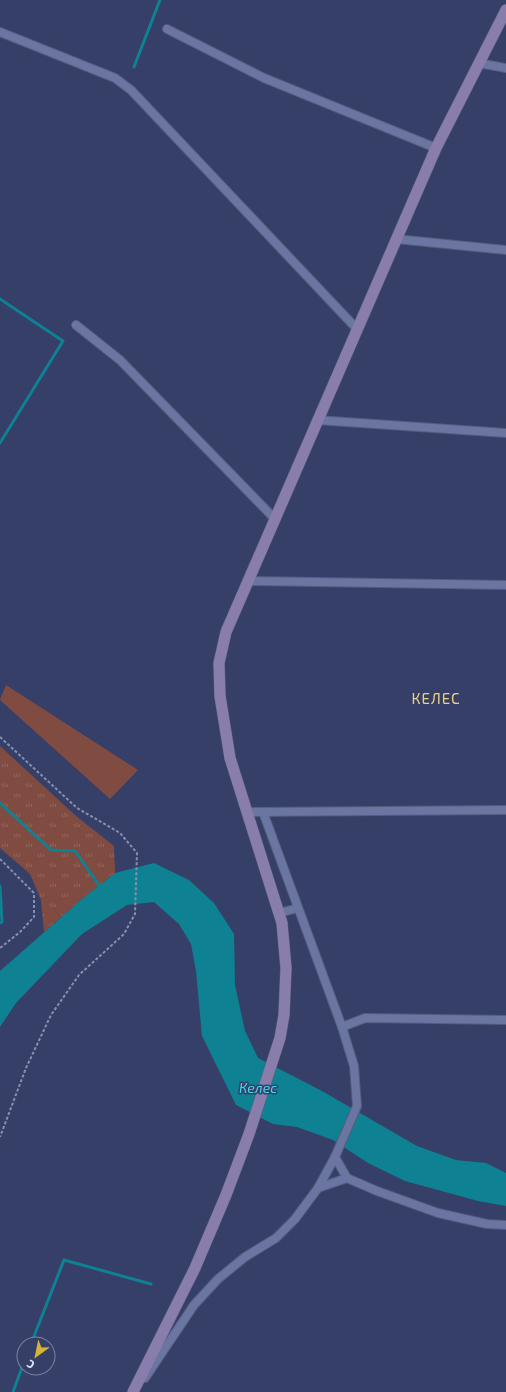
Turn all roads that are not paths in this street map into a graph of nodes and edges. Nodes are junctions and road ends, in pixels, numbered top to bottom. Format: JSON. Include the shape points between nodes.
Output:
{"nodes":[{"id":1,"x":506,"y":10,"type":"edge"},
{"id":2,"x":167,"y":29,"type":"dead end"},
{"id":3,"x":0,"y":32,"type":"edge"},
{"id":4,"x":478,"y":63,"type":"junction"},
{"id":5,"x":506,"y":68,"type":"edge"},
{"id":6,"x":436,"y":148,"type":"junction"},
{"id":7,"x":396,"y":239,"type":"junction"},
{"id":8,"x":506,"y":250,"type":"edge"},
{"id":9,"x":76,"y":325,"type":"dead end"},
{"id":10,"x":357,"y":328,"type":"junction"},
{"id":11,"x":317,"y":420,"type":"junction"},
{"id":12,"x":506,"y":433,"type":"edge"},
{"id":13,"x":274,"y":518,"type":"junction"},
{"id":14,"x":248,"y":581,"type":"junction"},
{"id":15,"x":506,"y":585,"type":"edge"},
{"id":16,"x":506,"y":810,"type":"edge"},
{"id":17,"x":247,"y":812,"type":"junction"},
{"id":18,"x":263,"y":812,"type":"junction"},
{"id":19,"x":298,"y":908,"type":"junction"},
{"id":20,"x":279,"y":913,"type":"junction"},
{"id":21,"x":506,"y":1020,"type":"edge"},
{"id":22,"x":342,"y":1027,"type":"junction"},
{"id":23,"x":335,"y":1157,"type":"junction"},
{"id":24,"x":347,"y":1178,"type":"junction"},
{"id":25,"x":318,"y":1188,"type":"junction"},
{"id":26,"x":506,"y":1224,"type":"edge"},
{"id":27,"x":134,"y":1392,"type":"edge"}],
"edges":[{"from":1,"to":4,"type":"main road"},
{"from":2,"to":6,"type":"street","via":[[264,78]]},
{"from":3,"to":10,"type":"street","via":[[115,78],[131,90]]},
{"from":4,"to":5,"type":"street"},
{"from":4,"to":6,"type":"main road"},
{"from":6,"to":7,"type":"main road"},
{"from":7,"to":8,"type":"street"},
{"from":7,"to":10,"type":"main road"},
{"from":9,"to":13,"type":"street","via":[[120,360]]},
{"from":10,"to":11,"type":"main road"},
{"from":11,"to":12,"type":"street"},
{"from":11,"to":13,"type":"main road"},
{"from":13,"to":14,"type":"main road"},
{"from":14,"to":15,"type":"street"},
{"from":14,"to":17,"type":"main road","via":[[226,632],[220,663],[220,696],[230,758]]},
{"from":16,"to":18,"type":"street"},
{"from":17,"to":18,"type":"street"},
{"from":17,"to":20,"type":"main road"},
{"from":18,"to":19,"type":"street"},
{"from":19,"to":20,"type":"street"},
{"from":19,"to":22,"type":"street"},
{"from":20,"to":27,"type":"main road","via":[[286,968],[284,1015],[280,1038],[226,1195],[195,1268]]},
{"from":21,"to":22,"type":"street","via":[[365,1018]]},
{"from":22,"to":23,"type":"street","via":[[354,1066],[357,1106]]},
{"from":23,"to":24,"type":"street"},
{"from":23,"to":25,"type":"street"},
{"from":24,"to":25,"type":"street"},
{"from":24,"to":26,"type":"street","via":[[438,1213],[487,1224]]},
{"from":25,"to":27,"type":"street","via":[[295,1219],[276,1238],[245,1257],[218,1279],[194,1305]]}]}
